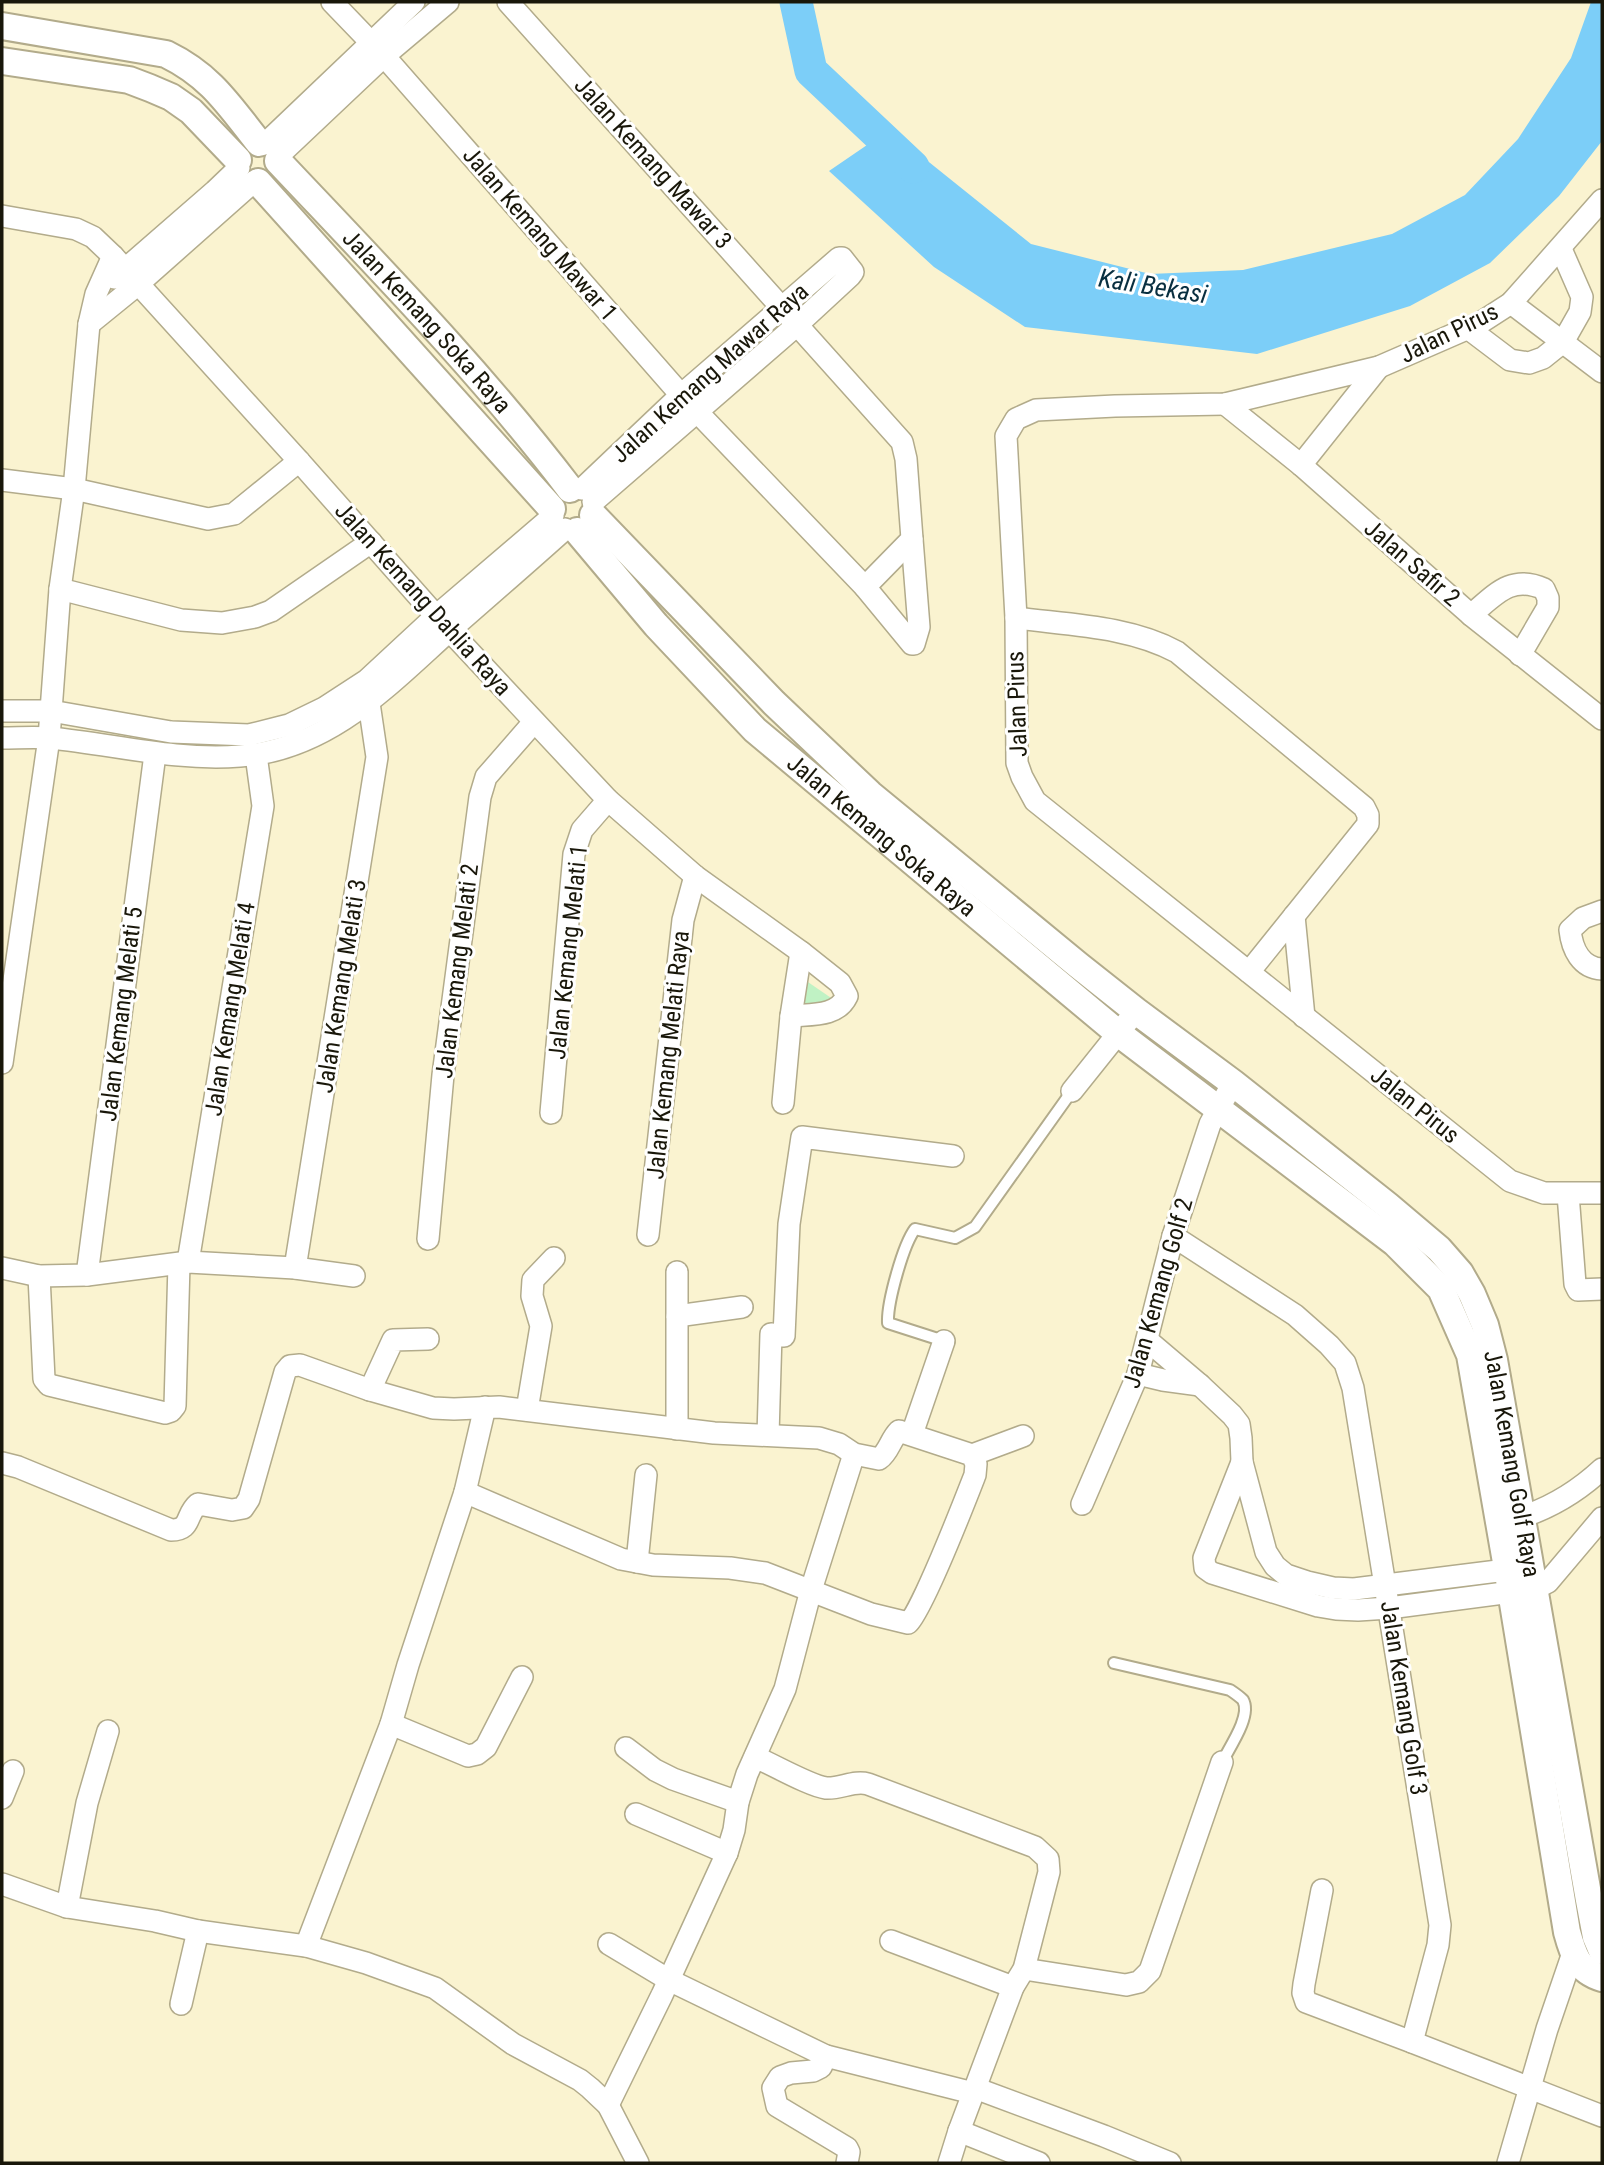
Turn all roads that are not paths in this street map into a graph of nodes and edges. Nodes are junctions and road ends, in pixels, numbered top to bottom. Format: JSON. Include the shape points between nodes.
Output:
{"nodes":[{"id":1,"x":332,"y":2,"type":"edge"},
{"id":2,"x":414,"y":2,"type":"edge"},
{"id":3,"x":448,"y":2,"type":"edge"},
{"id":4,"x":508,"y":2,"type":"edge"},
{"id":5,"x":2,"y":26,"type":"edge"},
{"id":6,"x":377,"y":49,"type":"junction"},
{"id":7,"x":2,"y":61,"type":"edge"},
{"id":8,"x":270,"y":151,"type":"junction"},
{"id":9,"x":247,"y":173,"type":"junction"},
{"id":10,"x":1602,"y":200,"type":"edge"},
{"id":11,"x":2,"y":216,"type":"edge"},
{"id":12,"x":1561,"y":249,"type":"junction"},
{"id":13,"x":125,"y":271,"type":"junction"},
{"id":14,"x":1511,"y":303,"type":"junction"},
{"id":15,"x":783,"y":308,"type":"junction"},
{"id":16,"x":89,"y":324,"type":"junction"},
{"id":17,"x":797,"y":325,"type":"junction"},
{"id":18,"x":1469,"y":329,"type":"junction"},
{"id":19,"x":1563,"y":342,"type":"junction"},
{"id":20,"x":1379,"y":367,"type":"junction"},
{"id":21,"x":1602,"y":372,"type":"edge"},
{"id":22,"x":681,"y":395,"type":"junction"},
{"id":23,"x":1225,"y":404,"type":"junction"},
{"id":24,"x":697,"y":411,"type":"junction"},
{"id":25,"x":299,"y":461,"type":"junction"},
{"id":26,"x":1301,"y":465,"type":"junction"},
{"id":27,"x":2,"y":480,"type":"edge"},
{"id":28,"x":75,"y":489,"type":"junction"},
{"id":29,"x":573,"y":510,"type":"junction"},
{"id":30,"x":912,"y":539,"type":"junction"},
{"id":31,"x":371,"y":542,"type":"junction"},
{"id":32,"x":865,"y":587,"type":"junction"},
{"id":33,"x":60,"y":589,"type":"junction"},
{"id":34,"x":1471,"y":615,"type":"junction"},
{"id":35,"x":1016,"y":618,"type":"junction"},
{"id":36,"x":443,"y":623,"type":"junction"},
{"id":37,"x":1520,"y":656,"type":"junction"},
{"id":38,"x":369,"y":703,"type":"junction"},
{"id":39,"x":2,"y":711,"type":"edge"},
{"id":40,"x":51,"y":711,"type":"junction"},
{"id":41,"x":1602,"y":719,"type":"edge"},
{"id":42,"x":534,"y":722,"type":"junction"},
{"id":43,"x":2,"y":738,"type":"edge"},
{"id":44,"x":48,"y":738,"type":"junction"},
{"id":45,"x":155,"y":754,"type":"junction"},
{"id":46,"x":256,"y":755,"type":"junction"},
{"id":47,"x":608,"y":800,"type":"junction"},
{"id":48,"x":695,"y":876,"type":"junction"},
{"id":49,"x":1602,"y":911,"type":"edge"},
{"id":50,"x":1294,"y":916,"type":"junction"},
{"id":51,"x":801,"y":952,"type":"junction"},
{"id":52,"x":1602,"y":969,"type":"edge"},
{"id":53,"x":1249,"y":972,"type":"junction"},
{"id":54,"x":1136,"y":1012,"type":"junction"},
{"id":55,"x":791,"y":1016,"type":"junction"},
{"id":56,"x":1304,"y":1017,"type":"junction"},
{"id":57,"x":1118,"y":1033,"type":"junction"},
{"id":58,"x":2,"y":1063,"type":"edge"},
{"id":59,"x":1233,"y":1083,"type":"junction"},
{"id":60,"x":1072,"y":1091,"type":"joint"},
{"id":61,"x":783,"y":1103,"type":"dead end"},
{"id":62,"x":1217,"y":1109,"type":"junction"},
{"id":63,"x":551,"y":1113,"type":"dead end"},
{"id":64,"x":953,"y":1156,"type":"dead end"},
{"id":65,"x":1602,"y":1193,"type":"edge"},
{"id":66,"x":1567,"y":1194,"type":"junction"},
{"id":67,"x":648,"y":1235,"type":"dead end"},
{"id":68,"x":1173,"y":1236,"type":"junction"},
{"id":69,"x":428,"y":1239,"type":"dead end"},
{"id":70,"x":554,"y":1258,"type":"dead end"},
{"id":71,"x":184,"y":1263,"type":"junction"},
{"id":72,"x":2,"y":1268,"type":"edge"},
{"id":73,"x":295,"y":1268,"type":"junction"},
{"id":74,"x":677,"y":1272,"type":"dead end"},
{"id":75,"x":87,"y":1275,"type":"junction"},
{"id":76,"x":39,"y":1276,"type":"junction"},
{"id":77,"x":354,"y":1276,"type":"dead end"},
{"id":78,"x":1602,"y":1289,"type":"edge"},
{"id":79,"x":742,"y":1307,"type":"dead end"},
{"id":80,"x":677,"y":1316,"type":"junction"},
{"id":81,"x":428,"y":1339,"type":"dead end"},
{"id":82,"x":1147,"y":1340,"type":"junction"},
{"id":83,"x":944,"y":1341,"type":"joint"},
{"id":84,"x":1138,"y":1374,"type":"junction"},
{"id":85,"x":1200,"y":1385,"type":"junction"},
{"id":86,"x":370,"y":1390,"type":"junction"},
{"id":87,"x":485,"y":1407,"type":"junction"},
{"id":88,"x":527,"y":1410,"type":"junction"},
{"id":89,"x":1493,"y":1421,"type":"junction"},
{"id":90,"x":677,"y":1429,"type":"junction"},
{"id":91,"x":912,"y":1434,"type":"junction"},
{"id":92,"x":768,"y":1435,"type":"junction"},
{"id":93,"x":1023,"y":1436,"type":"dead end"},
{"id":94,"x":854,"y":1454,"type":"junction"},
{"id":95,"x":972,"y":1455,"type":"junction"},
{"id":96,"x":1242,"y":1462,"type":"junction"},
{"id":97,"x":2,"y":1463,"type":"edge"},
{"id":98,"x":1602,"y":1469,"type":"edge"},
{"id":99,"x":646,"y":1475,"type":"dead end"},
{"id":100,"x":465,"y":1492,"type":"junction"},
{"id":101,"x":1082,"y":1504,"type":"dead end"},
{"id":102,"x":1602,"y":1518,"type":"edge"},
{"id":103,"x":1511,"y":1520,"type":"junction"},
{"id":104,"x":637,"y":1562,"type":"junction"},
{"id":105,"x":1275,"y":1566,"type":"junction"},
{"id":106,"x":1520,"y":1579,"type":"junction"},
{"id":107,"x":1385,"y":1586,"type":"junction"},
{"id":108,"x":811,"y":1590,"type":"junction"},
{"id":109,"x":1265,"y":1590,"type":"junction"},
{"id":110,"x":1389,"y":1608,"type":"junction"},
{"id":111,"x":1114,"y":1664,"type":"dead end"},
{"id":112,"x":522,"y":1677,"type":"dead end"},
{"id":113,"x":391,"y":1724,"type":"junction"},
{"id":114,"x":108,"y":1731,"type":"dead end"},
{"id":115,"x":626,"y":1748,"type":"dead end"},
{"id":116,"x":755,"y":1757,"type":"junction"},
{"id":117,"x":1222,"y":1762,"type":"joint"},
{"id":118,"x":13,"y":1771,"type":"dead end"},
{"id":119,"x":2,"y":1798,"type":"edge"},
{"id":120,"x":738,"y":1802,"type":"junction"},
{"id":121,"x":636,"y":1814,"type":"dead end"},
{"id":122,"x":727,"y":1853,"type":"junction"},
{"id":123,"x":2,"y":1884,"type":"edge"},
{"id":124,"x":1322,"y":1889,"type":"dead end"},
{"id":125,"x":67,"y":1906,"type":"junction"},
{"id":126,"x":198,"y":1931,"type":"junction"},
{"id":127,"x":891,"y":1941,"type":"dead end"},
{"id":128,"x":1570,"y":1942,"type":"junction"},
{"id":129,"x":609,"y":1944,"type":"dead end"},
{"id":130,"x":306,"y":1946,"type":"junction"},
{"id":131,"x":1602,"y":1951,"type":"edge"},
{"id":132,"x":1018,"y":1978,"type":"junction"},
{"id":133,"x":1602,"y":1978,"type":"edge"},
{"id":134,"x":669,"y":1980,"type":"junction"},
{"id":135,"x":181,"y":2004,"type":"dead end"},
{"id":136,"x":1412,"y":2042,"type":"junction"},
{"id":137,"x":827,"y":2056,"type":"junction"},
{"id":138,"x":1530,"y":2087,"type":"junction"},
{"id":139,"x":974,"y":2091,"type":"junction"},
{"id":140,"x":608,"y":2105,"type":"junction"},
{"id":141,"x":1602,"y":2116,"type":"edge"},
{"id":142,"x":959,"y":2131,"type":"junction"},
{"id":143,"x":638,"y":2163,"type":"edge"},
{"id":144,"x":847,"y":2163,"type":"edge"},
{"id":145,"x":949,"y":2163,"type":"edge"},
{"id":146,"x":1039,"y":2163,"type":"edge"},
{"id":147,"x":1170,"y":2163,"type":"edge"},
{"id":148,"x":1508,"y":2163,"type":"edge"}],
"edges":[{"from":1,"to":6,"type":"street","name":"Jalan Kemang Mawar 1"},
{"from":2,"to":6,"type":"street"},
{"from":3,"to":6,"type":"street"},
{"from":4,"to":15,"type":"street","name":"Jalan Kemang Mawar 3"},
{"from":5,"to":8,"type":"street","name":"Jalan Kemang Soka Raya","via":[[166,54],[214,86]]},
{"from":6,"to":8,"type":"street"},
{"from":6,"to":22,"type":"street","name":"Jalan Kemang Mawar 1"},
{"from":7,"to":9,"type":"street","name":"Jalan Kemang Soka Raya","via":[[129,80],[171,97],[191,111]]},
{"from":8,"to":9,"type":"street","via":[[245,147]]},
{"from":8,"to":9,"type":"street","via":[[275,173],[271,178]]},
{"from":8,"to":29,"type":"street","name":"Jalan Kemang Soka Raya","via":[[452,344],[523,427]]},
{"from":9,"to":13,"type":"street"},
{"from":9,"to":29,"type":"street","name":"Jalan Kemang Soka Raya"},
{"from":10,"to":12,"type":"street","name":"Jalan Pirus"},
{"from":11,"to":13,"type":"street","name":"Jalan Kemang Dahlia Raya","via":[[76,229],[93,237]]},
{"from":12,"to":14,"type":"street","name":"Jalan Pirus"},
{"from":12,"to":19,"type":"street","via":[[1582,297],[1580,312]]},
{"from":13,"to":16,"type":"street"},
{"from":13,"to":16,"type":"street","via":[[96,294]]},
{"from":13,"to":25,"type":"street","name":"Jalan Kemang Dahlia Raya"},
{"from":14,"to":18,"type":"street","name":"Jalan Pirus"},
{"from":14,"to":19,"type":"street"},
{"from":15,"to":17,"type":"street","name":"Jalan Kemang Mawar 3"},
{"from":15,"to":17,"type":"street","name":"Jalan Kemang Mawar Raya","via":[[842,258],[853,272]]},
{"from":15,"to":22,"type":"street","name":"Jalan Kemang Mawar Raya"},
{"from":16,"to":28,"type":"street"},
{"from":17,"to":24,"type":"street","name":"Jalan Kemang Mawar Raya"},
{"from":17,"to":30,"type":"street","name":"Jalan Kemang Mawar 3","via":[[902,442]]},
{"from":18,"to":19,"type":"street","via":[[1510,360],[1529,363]]},
{"from":18,"to":20,"type":"street","name":"Jalan Pirus"},
{"from":19,"to":21,"type":"street"},
{"from":20,"to":23,"type":"street","name":"Jalan Pirus"},
{"from":20,"to":26,"type":"street"},
{"from":22,"to":24,"type":"street","name":"Jalan Kemang Mawar 1"},
{"from":22,"to":29,"type":"street","name":"Jalan Kemang Mawar Raya"},
{"from":23,"to":26,"type":"street","name":"Jalan Safir 2"},
{"from":23,"to":35,"type":"street","name":"Jalan Pirus","via":[[1036,410],[1016,419],[1006,436]]},
{"from":24,"to":29,"type":"street","name":"Jalan Kemang Mawar Raya"},
{"from":24,"to":32,"type":"street","name":"Jalan Kemang Mawar 1"},
{"from":25,"to":28,"type":"street","via":[[234,513],[221,518],[208,519]]},
{"from":25,"to":31,"type":"street","name":"Jalan Kemang Dahlia Raya"},
{"from":26,"to":34,"type":"street","name":"Jalan Safir 2"},
{"from":27,"to":28,"type":"street"},
{"from":28,"to":33,"type":"street"},
{"from":29,"to":36,"type":"street","name":"Jalan Kemang Mawar Raya"},
{"from":29,"to":54,"type":"street","name":"Jalan Kemang Soka Raya","via":[[870,794]]},
{"from":29,"to":57,"type":"street","name":"Jalan Kemang Soka Raya","via":[[656,625],[755,730]]},
{"from":30,"to":32,"type":"street"},
{"from":30,"to":32,"type":"street","name":"Jalan Kemang Mawar 1","via":[[919,627],[915,644]]},
{"from":31,"to":33,"type":"street","via":[[271,611],[222,623],[181,620]]},
{"from":31,"to":36,"type":"street","name":"Jalan Kemang Dahlia Raya"},
{"from":33,"to":40,"type":"street"},
{"from":34,"to":37,"type":"street","name":"Jalan Safir 2"},
{"from":34,"to":37,"type":"street","via":[[1510,585],[1544,589],[1548,607]]},
{"from":35,"to":50,"type":"street","via":[[1119,632],[1177,652],[1364,807],[1368,824]]},
{"from":35,"to":53,"type":"street","name":"Jalan Pirus","via":[[1017,763],[1035,801]]},
{"from":36,"to":38,"type":"street","name":"Jalan Kemang Mawar Raya"},
{"from":36,"to":40,"type":"street","name":"Jalan Kemang Mawar Raya","via":[[324,708],[289,725],[249,735],[171,732]]},
{"from":36,"to":42,"type":"street","name":"Jalan Kemang Dahlia Raya"},
{"from":37,"to":41,"type":"street","name":"Jalan Safir 2"},
{"from":38,"to":46,"type":"street","name":"Jalan Kemang Mawar Raya","via":[[325,732]]},
{"from":38,"to":73,"type":"street","name":"Jalan Kemang Melati 3","via":[[377,758]]},
{"from":39,"to":40,"type":"street","name":"Jalan Kemang Mawar Raya"},
{"from":40,"to":44,"type":"street"},
{"from":42,"to":47,"type":"street","name":"Jalan Kemang Dahlia Raya"},
{"from":42,"to":69,"type":"street","name":"Jalan Kemang Melati 2","via":[[486,777],[480,797],[443,1075]]},
{"from":43,"to":44,"type":"street","name":"Jalan Kemang Mawar Raya"},
{"from":44,"to":45,"type":"street","name":"Jalan Kemang Mawar Raya"},
{"from":44,"to":58,"type":"street"},
{"from":45,"to":46,"type":"street","name":"Jalan Kemang Mawar Raya"},
{"from":45,"to":75,"type":"street","name":"Jalan Kemang Melati 5"},
{"from":46,"to":71,"type":"street","name":"Jalan Kemang Melati 4","via":[[263,806]]},
{"from":47,"to":48,"type":"street","name":"Jalan Kemang Dahlia Raya"},
{"from":47,"to":63,"type":"street","name":"Jalan Kemang Melati 1","via":[[582,830],[574,854]]},
{"from":48,"to":51,"type":"street","name":"Jalan Kemang Dahlia Raya"},
{"from":48,"to":67,"type":"street","name":"Jalan Kemang Melati Raya","via":[[683,920]]},
{"from":49,"to":52,"type":"street","via":[[1583,918],[1570,930],[1571,944],[1581,960]]},
{"from":50,"to":53,"type":"street"},
{"from":50,"to":56,"type":"street"},
{"from":51,"to":55,"type":"street"},
{"from":51,"to":55,"type":"street","name":"Jalan Kemang Dahlia Raya","via":[[840,983],[847,996],[832,1012]]},
{"from":53,"to":56,"type":"street","name":"Jalan Pirus"},
{"from":54,"to":57,"type":"street"},
{"from":54,"to":59,"type":"street","name":"Jalan Kemang Soka Raya"},
{"from":55,"to":61,"type":"street"},
{"from":56,"to":66,"type":"street","name":"Jalan Pirus","via":[[1510,1181],[1544,1193]]},
{"from":57,"to":60,"type":"street"},
{"from":57,"to":62,"type":"street","name":"Jalan Kemang Soka Raya"},
{"from":59,"to":62,"type":"street","name":"Jalan Kemang Golf 2"},
{"from":59,"to":89,"type":"street","name":"Jalan Kemang Golf Raya","via":[[1387,1205],[1460,1273],[1485,1325],[1494,1360]]},
{"from":60,"to":83,"type":"lane","via":[[975,1227],[955,1238],[915,1229],[909,1237],[888,1323]]},
{"from":62,"to":68,"type":"street","name":"Jalan Kemang Golf 2"},
{"from":62,"to":89,"type":"street","name":"Jalan Kemang Golf Raya","via":[[1395,1243],[1441,1289]]},
{"from":64,"to":92,"type":"street","via":[[802,1137],[789,1224],[784,1336],[771,1334]]},
{"from":65,"to":66,"type":"street","name":"Jalan Pirus"},
{"from":66,"to":78,"type":"street","via":[[1575,1284],[1578,1290]]},
{"from":68,"to":82,"type":"street","name":"Jalan Kemang Golf 2"},
{"from":68,"to":107,"type":"street","name":"Jalan Kemang Golf 3","via":[[1295,1315],[1345,1363]]},
{"from":70,"to":88,"type":"street","via":[[533,1280],[532,1296],[541,1326]]},
{"from":71,"to":73,"type":"street"},
{"from":71,"to":75,"type":"street"},
{"from":71,"to":76,"type":"street","name":"Jalan Kemang Melati 4","via":[[176,1406],[165,1413],[49,1385],[43,1372]]},
{"from":72,"to":76,"type":"street"},
{"from":73,"to":77,"type":"street"},
{"from":74,"to":80,"type":"street"},
{"from":75,"to":76,"type":"street"},
{"from":79,"to":80,"type":"street"},
{"from":80,"to":90,"type":"street"},
{"from":81,"to":86,"type":"street","via":[[393,1340]]},
{"from":82,"to":84,"type":"street","name":"Jalan Kemang Golf 2"},
{"from":82,"to":85,"type":"street"},
{"from":83,"to":91,"type":"street"},
{"from":84,"to":85,"type":"street"},
{"from":84,"to":101,"type":"street","name":"Jalan Kemang Golf 2"},
{"from":85,"to":96,"type":"street","via":[[1239,1424]]},
{"from":86,"to":87,"type":"street","via":[[433,1408]]},
{"from":86,"to":97,"type":"street","via":[[310,1367],[290,1366],[243,1508],[198,1504],[180,1530]]},
{"from":87,"to":88,"type":"street"},
{"from":87,"to":100,"type":"street"},
{"from":88,"to":90,"type":"street"},
{"from":89,"to":103,"type":"street","name":"Jalan Kemang Golf Raya"},
{"from":90,"to":92,"type":"street"},
{"from":91,"to":94,"type":"street","via":[[899,1431],[879,1459]]},
{"from":91,"to":95,"type":"street"},
{"from":92,"to":94,"type":"street","via":[[819,1438]]},
{"from":93,"to":95,"type":"street"},
{"from":94,"to":108,"type":"street"},
{"from":95,"to":108,"type":"street","via":[[975,1475],[912,1620],[904,1623],[871,1614]]},
{"from":96,"to":105,"type":"street","via":[[1266,1552]]},
{"from":96,"to":109,"type":"street","via":[[1204,1564],[1212,1573]]},
{"from":98,"to":103,"type":"street","via":[[1565,1499]]},
{"from":99,"to":104,"type":"street"},
{"from":100,"to":104,"type":"street"},
{"from":100,"to":113,"type":"street"},
{"from":102,"to":106,"type":"street","via":[[1548,1582]]},
{"from":103,"to":106,"type":"street","name":"Jalan Kemang Golf Raya"},
{"from":104,"to":108,"type":"street","via":[[765,1573]]},
{"from":105,"to":107,"type":"street","via":[[1286,1576],[1333,1588]]},
{"from":105,"to":109,"type":"street"},
{"from":106,"to":107,"type":"street"},
{"from":106,"to":110,"type":"street"},
{"from":106,"to":128,"type":"street","name":"Jalan Kemang Golf Raya"},
{"from":106,"to":131,"type":"street","name":"Jalan Kemang Golf Raya"},
{"from":107,"to":110,"type":"street","name":"Jalan Kemang Golf 3"},
{"from":108,"to":116,"type":"street","via":[[785,1689]]},
{"from":109,"to":110,"type":"street","via":[[1336,1609]]},
{"from":110,"to":136,"type":"street","name":"Jalan Kemang Golf 3","via":[[1440,1925]]},
{"from":111,"to":117,"type":"lane","via":[[1230,1690],[1243,1700],[1242,1724]]},
{"from":112,"to":113,"type":"street","via":[[486,1747],[477,1754],[468,1756]]},
{"from":113,"to":130,"type":"street"},
{"from":114,"to":125,"type":"street","via":[[87,1803]]},
{"from":115,"to":120,"type":"street","via":[[673,1779]]},
{"from":116,"to":120,"type":"street"},
{"from":116,"to":132,"type":"street","via":[[820,1787],[868,1784],[1035,1847],[1048,1858],[1049,1872]]},
{"from":117,"to":132,"type":"street","via":[[1150,1971],[1139,1982],[1126,1985]]},
{"from":118,"to":119,"type":"street"},
{"from":120,"to":122,"type":"street"},
{"from":121,"to":122,"type":"street"},
{"from":122,"to":134,"type":"street"},
{"from":123,"to":125,"type":"street"},
{"from":124,"to":136,"type":"street","via":[[1304,1984],[1306,2002]]},
{"from":125,"to":126,"type":"street"},
{"from":126,"to":130,"type":"street"},
{"from":126,"to":135,"type":"street"},
{"from":127,"to":132,"type":"street"},
{"from":128,"to":133,"type":"street","via":[[1584,1970]]},
{"from":128,"to":138,"type":"street"},
{"from":129,"to":134,"type":"street"},
{"from":130,"to":140,"type":"street","via":[[435,1988],[520,2049],[580,2080]]},
{"from":132,"to":139,"type":"street"},
{"from":134,"to":137,"type":"street"},
{"from":134,"to":140,"type":"street"},
{"from":136,"to":138,"type":"street"},
{"from":137,"to":139,"type":"street"},
{"from":137,"to":144,"type":"street","via":[[821,2067],[780,2077],[773,2088],[777,2106],[847,2148]]},
{"from":138,"to":141,"type":"street"},
{"from":138,"to":148,"type":"street"},
{"from":139,"to":142,"type":"street"},
{"from":139,"to":147,"type":"street"},
{"from":140,"to":143,"type":"street"},
{"from":142,"to":145,"type":"street"},
{"from":142,"to":146,"type":"street"}]}
